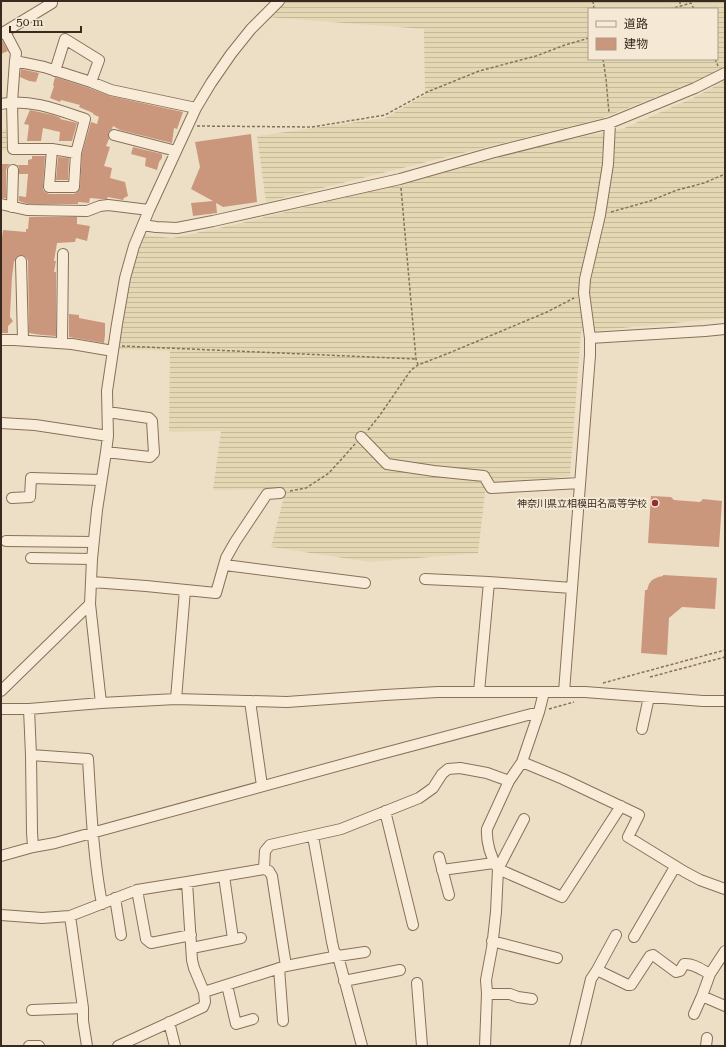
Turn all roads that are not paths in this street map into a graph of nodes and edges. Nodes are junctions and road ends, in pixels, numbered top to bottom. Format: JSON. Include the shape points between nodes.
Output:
{"nodes":[{"id":1,"x":279,"y":1,"type":"edge"},
{"id":2,"x":53,"y":2,"type":"edge"},
{"id":3,"x":3,"y":33,"type":"edge"},
{"id":4,"x":15,"y":61,"type":"junction"},
{"id":5,"x":55,"y":70,"type":"junction"},
{"id":6,"x":725,"y":73,"type":"edge"},
{"id":7,"x":91,"y":82,"type":"junction"},
{"id":8,"x":12,"y":102,"type":"junction"},
{"id":9,"x":1,"y":104,"type":"edge"},
{"id":10,"x":196,"y":108,"type":"junction"},
{"id":11,"x":610,"y":123,"type":"junction"},
{"id":12,"x":114,"y":135,"type":"dead end"},
{"id":13,"x":52,"y":149,"type":"junction"},
{"id":14,"x":176,"y":152,"type":"junction"},
{"id":15,"x":76,"y":154,"type":"junction"},
{"id":16,"x":14,"y":170,"type":"dead end"},
{"id":17,"x":1,"y":204,"type":"edge"},
{"id":18,"x":12,"y":207,"type":"junction"},
{"id":19,"x":149,"y":210,"type":"junction"},
{"id":20,"x":143,"y":225,"type":"junction"},
{"id":21,"x":63,"y":254,"type":"dead end"},
{"id":22,"x":21,"y":261,"type":"dead end"},
{"id":23,"x":725,"y":329,"type":"edge"},
{"id":24,"x":590,"y":338,"type":"junction"},
{"id":25,"x":1,"y":340,"type":"edge"},
{"id":26,"x":23,"y":340,"type":"junction"},
{"id":27,"x":62,"y":343,"type":"junction"},
{"id":28,"x":113,"y":348,"type":"junction"},
{"id":29,"x":108,"y":412,"type":"junction"},
{"id":30,"x":1,"y":423,"type":"edge"},
{"id":31,"x":108,"y":436,"type":"junction"},
{"id":32,"x":361,"y":437,"type":"road end"},
{"id":33,"x":106,"y":452,"type":"junction"},
{"id":34,"x":101,"y":480,"type":"junction"},
{"id":35,"x":580,"y":483,"type":"junction"},
{"id":36,"x":280,"y":493,"type":"road end"},
{"id":37,"x":12,"y":498,"type":"dead end"},
{"id":38,"x":6,"y":541,"type":"dead end"},
{"id":39,"x":93,"y":542,"type":"junction"},
{"id":40,"x":31,"y":558,"type":"dead end"},
{"id":41,"x":92,"y":558,"type":"junction"},
{"id":42,"x":224,"y":565,"type":"junction"},
{"id":43,"x":425,"y":579,"type":"dead end"},
{"id":44,"x":92,"y":582,"type":"junction"},
{"id":45,"x":489,"y":582,"type":"junction"},
{"id":46,"x":365,"y":583,"type":"dead end"},
{"id":47,"x":572,"y":588,"type":"junction"},
{"id":48,"x":185,"y":590,"type":"junction"},
{"id":49,"x":90,"y":604,"type":"junction"},
{"id":50,"x":1,"y":691,"type":"edge"},
{"id":51,"x":479,"y":692,"type":"junction"},
{"id":52,"x":544,"y":692,"type":"junction"},
{"id":53,"x":564,"y":692,"type":"junction"},
{"id":54,"x":650,"y":697,"type":"junction"},
{"id":55,"x":176,"y":699,"type":"junction"},
{"id":56,"x":250,"y":701,"type":"junction"},
{"id":57,"x":725,"y":701,"type":"edge"},
{"id":58,"x":101,"y":703,"type":"junction"},
{"id":59,"x":1,"y":709,"type":"edge"},
{"id":60,"x":29,"y":709,"type":"junction"},
{"id":61,"x":539,"y":712,"type":"junction"},
{"id":62,"x":642,"y":729,"type":"dead end"},
{"id":63,"x":31,"y":755,"type":"junction"},
{"id":64,"x":522,"y":762,"type":"junction"},
{"id":65,"x":509,"y":781,"type":"junction"},
{"id":66,"x":262,"y":786,"type":"junction"},
{"id":67,"x":621,"y":806,"type":"junction"},
{"id":68,"x":386,"y":811,"type":"junction"},
{"id":69,"x":524,"y":819,"type":"dead end"},
{"id":70,"x":93,"y":833,"type":"junction"},
{"id":71,"x":312,"y":836,"type":"junction"},
{"id":72,"x":33,"y":847,"type":"junction"},
{"id":73,"x":1,"y":856,"type":"edge"},
{"id":74,"x":439,"y":857,"type":"dead end"},
{"id":75,"x":496,"y":866,"type":"junction"},
{"id":76,"x":675,"y":867,"type":"junction"},
{"id":77,"x":264,"y":869,"type":"junction"},
{"id":78,"x":442,"y":870,"type":"junction"},
{"id":79,"x":224,"y":876,"type":"junction"},
{"id":80,"x":187,"y":882,"type":"junction"},
{"id":81,"x":725,"y":889,"type":"edge"},
{"id":82,"x":137,"y":890,"type":"junction"},
{"id":83,"x":449,"y":895,"type":"dead end"},
{"id":84,"x":115,"y":898,"type":"junction"},
{"id":85,"x":102,"y":904,"type":"junction"},
{"id":86,"x":1,"y":915,"type":"edge"},
{"id":87,"x":70,"y":916,"type":"junction"},
{"id":88,"x":413,"y":925,"type":"dead end"},
{"id":89,"x":121,"y":935,"type":"dead end"},
{"id":90,"x":191,"y":935,"type":"junction"},
{"id":91,"x":616,"y":935,"type":"dead end"},
{"id":92,"x":634,"y":937,"type":"dead end"},
{"id":93,"x":492,"y":941,"type":"junction"},
{"id":94,"x":192,"y":948,"type":"junction"},
{"id":95,"x":725,"y":951,"type":"edge"},
{"id":96,"x":365,"y":952,"type":"dead end"},
{"id":97,"x":338,"y":956,"type":"junction"},
{"id":98,"x":557,"y":958,"type":"dead end"},
{"id":99,"x":282,"y":967,"type":"junction"},
{"id":100,"x":400,"y":970,"type":"dead end"},
{"id":101,"x":597,"y":970,"type":"junction"},
{"id":102,"x":710,"y":974,"type":"junction"},
{"id":103,"x":344,"y":982,"type":"junction"},
{"id":104,"x":417,"y":983,"type":"dead end"},
{"id":105,"x":227,"y":985,"type":"junction"},
{"id":106,"x":204,"y":992,"type":"junction"},
{"id":107,"x":487,"y":994,"type":"junction"},
{"id":108,"x":702,"y":996,"type":"junction"},
{"id":109,"x":532,"y":999,"type":"dead end"},
{"id":110,"x":725,"y":1006,"type":"edge"},
{"id":111,"x":83,"y":1008,"type":"junction"},
{"id":112,"x":32,"y":1010,"type":"dead end"},
{"id":113,"x":694,"y":1014,"type":"dead end"},
{"id":114,"x":253,"y":1019,"type":"dead end"},
{"id":115,"x":283,"y":1021,"type":"dead end"},
{"id":116,"x":169,"y":1022,"type":"junction"},
{"id":117,"x":29,"y":1046,"type":"edge"},
{"id":118,"x":39,"y":1046,"type":"edge"},
{"id":119,"x":88,"y":1046,"type":"edge"},
{"id":120,"x":120,"y":1046,"type":"edge"},
{"id":121,"x":175,"y":1046,"type":"edge"},
{"id":122,"x":362,"y":1046,"type":"edge"},
{"id":123,"x":422,"y":1046,"type":"edge"},
{"id":124,"x":485,"y":1046,"type":"edge"},
{"id":125,"x":575,"y":1046,"type":"edge"}],
"edges":[{"from":1,"to":10,"type":"street","via":[[231,54]]},
{"from":2,"to":3,"type":"street"},
{"from":3,"to":4,"type":"street","via":[[16,53]]},
{"from":4,"to":5,"type":"street"},
{"from":4,"to":8,"type":"street"},
{"from":5,"to":7,"type":"street"},
{"from":5,"to":7,"type":"street","via":[[65,39],[99,60]]},
{"from":6,"to":11,"type":"street"},
{"from":7,"to":10,"type":"street","via":[[111,90]]},
{"from":8,"to":9,"type":"street"},
{"from":8,"to":13,"type":"street","via":[[14,149]]},
{"from":8,"to":15,"type":"street","via":[[50,106],[85,119]]},
{"from":10,"to":14,"type":"street"},
{"from":11,"to":20,"type":"street","via":[[400,178],[213,221],[177,228]]},
{"from":11,"to":24,"type":"street","via":[[608,164],[600,215],[585,279],[584,293]]},
{"from":12,"to":14,"type":"street"},
{"from":13,"to":15,"type":"street"},
{"from":13,"to":15,"type":"street","via":[[49,187],[74,187]]},
{"from":14,"to":19,"type":"street"},
{"from":16,"to":18,"type":"street"},
{"from":17,"to":18,"type":"street"},
{"from":18,"to":19,"type":"street","via":[[26,210],[87,211],[108,205]]},
{"from":19,"to":20,"type":"street"},
{"from":20,"to":28,"type":"street","via":[[125,278]]},
{"from":21,"to":27,"type":"street"},
{"from":22,"to":26,"type":"street"},
{"from":23,"to":24,"type":"street"},
{"from":24,"to":35,"type":"street"},
{"from":25,"to":26,"type":"street"},
{"from":26,"to":27,"type":"street"},
{"from":27,"to":28,"type":"street"},
{"from":28,"to":29,"type":"street"},
{"from":29,"to":31,"type":"street"},
{"from":29,"to":33,"type":"street","via":[[149,418],[152,421],[154,453],[150,457]]},
{"from":30,"to":31,"type":"street","via":[[35,425]]},
{"from":31,"to":33,"type":"street"},
{"from":32,"to":35,"type":"street","via":[[386,464],[484,476],[491,488]]},
{"from":33,"to":34,"type":"street"},
{"from":34,"to":37,"type":"street","via":[[31,478],[30,497]]},
{"from":34,"to":39,"type":"street"},
{"from":35,"to":47,"type":"street"},
{"from":36,"to":42,"type":"street","via":[[267,494],[235,542]]},
{"from":38,"to":39,"type":"street"},
{"from":39,"to":41,"type":"street"},
{"from":40,"to":41,"type":"street"},
{"from":41,"to":44,"type":"street"},
{"from":42,"to":46,"type":"street"},
{"from":42,"to":48,"type":"street","via":[[216,593]]},
{"from":43,"to":45,"type":"street"},
{"from":44,"to":48,"type":"street"},
{"from":44,"to":49,"type":"street"},
{"from":45,"to":47,"type":"street"},
{"from":45,"to":51,"type":"street"},
{"from":47,"to":53,"type":"street"},
{"from":48,"to":55,"type":"street"},
{"from":49,"to":50,"type":"street"},
{"from":49,"to":58,"type":"street"},
{"from":51,"to":52,"type":"street"},
{"from":51,"to":56,"type":"street","via":[[438,692],[287,702]]},
{"from":52,"to":53,"type":"street"},
{"from":52,"to":61,"type":"street"},
{"from":53,"to":54,"type":"street"},
{"from":54,"to":57,"type":"street"},
{"from":54,"to":62,"type":"street"},
{"from":55,"to":56,"type":"street"},
{"from":55,"to":58,"type":"street"},
{"from":56,"to":66,"type":"street"},
{"from":58,"to":60,"type":"street"},
{"from":59,"to":60,"type":"street"},
{"from":60,"to":63,"type":"street"},
{"from":61,"to":64,"type":"street"},
{"from":61,"to":66,"type":"street"},
{"from":63,"to":70,"type":"street","via":[[88,759]]},
{"from":63,"to":72,"type":"street"},
{"from":64,"to":65,"type":"street"},
{"from":64,"to":67,"type":"street","via":[[563,778]]},
{"from":65,"to":68,"type":"street","via":[[487,773],[460,768],[448,769],[433,788],[419,798]]},
{"from":65,"to":75,"type":"street","via":[[487,829],[486,837]]},
{"from":66,"to":70,"type":"street"},
{"from":67,"to":75,"type":"street","via":[[562,897]]},
{"from":67,"to":76,"type":"street","via":[[639,815],[628,837]]},
{"from":68,"to":71,"type":"street","via":[[340,829]]},
{"from":68,"to":88,"type":"street"},
{"from":69,"to":75,"type":"street"},
{"from":70,"to":72,"type":"street"},
{"from":70,"to":85,"type":"street"},
{"from":71,"to":77,"type":"street","via":[[270,844],[265,851]]},
{"from":71,"to":97,"type":"street","via":[[332,942]]},
{"from":72,"to":73,"type":"street"},
{"from":74,"to":78,"type":"street"},
{"from":75,"to":78,"type":"street"},
{"from":75,"to":93,"type":"street","via":[[496,912]]},
{"from":76,"to":81,"type":"street"},
{"from":76,"to":92,"type":"street"},
{"from":77,"to":79,"type":"street"},
{"from":77,"to":99,"type":"street","via":[[272,876]]},
{"from":78,"to":83,"type":"street"},
{"from":79,"to":80,"type":"street"},
{"from":79,"to":94,"type":"street","via":[[237,938]]},
{"from":80,"to":82,"type":"street"},
{"from":80,"to":90,"type":"street"},
{"from":82,"to":84,"type":"street"},
{"from":82,"to":90,"type":"street","via":[[146,939],[151,943]]},
{"from":84,"to":85,"type":"street"},
{"from":84,"to":89,"type":"street"},
{"from":85,"to":87,"type":"street"},
{"from":86,"to":87,"type":"street","via":[[42,918]]},
{"from":87,"to":111,"type":"street"},
{"from":90,"to":94,"type":"street"},
{"from":91,"to":101,"type":"street"},
{"from":93,"to":98,"type":"street"},
{"from":93,"to":107,"type":"street","via":[[486,980]]},
{"from":94,"to":106,"type":"street","via":[[194,968]]},
{"from":95,"to":102,"type":"street"},
{"from":96,"to":97,"type":"street"},
{"from":97,"to":99,"type":"street"},
{"from":97,"to":103,"type":"street"},
{"from":99,"to":105,"type":"street"},
{"from":99,"to":115,"type":"street"},
{"from":100,"to":103,"type":"street"},
{"from":101,"to":102,"type":"street","via":[[631,985],[653,955],[676,972],[687,963]]},
{"from":101,"to":125,"type":"street","via":[[580,1020]]},
{"from":102,"to":108,"type":"street"},
{"from":103,"to":122,"type":"street"},
{"from":104,"to":123,"type":"street"},
{"from":105,"to":106,"type":"street"},
{"from":105,"to":114,"type":"street","via":[[236,1024]]},
{"from":106,"to":116,"type":"street","via":[[206,1002],[203,1006]]},
{"from":107,"to":109,"type":"street","via":[[510,994],[518,998]]},
{"from":107,"to":124,"type":"street"},
{"from":108,"to":110,"type":"street"},
{"from":108,"to":113,"type":"street"},
{"from":111,"to":112,"type":"street"},
{"from":111,"to":119,"type":"street"},
{"from":116,"to":120,"type":"street"},
{"from":116,"to":121,"type":"street"},
{"from":117,"to":118,"type":"street"}]}
